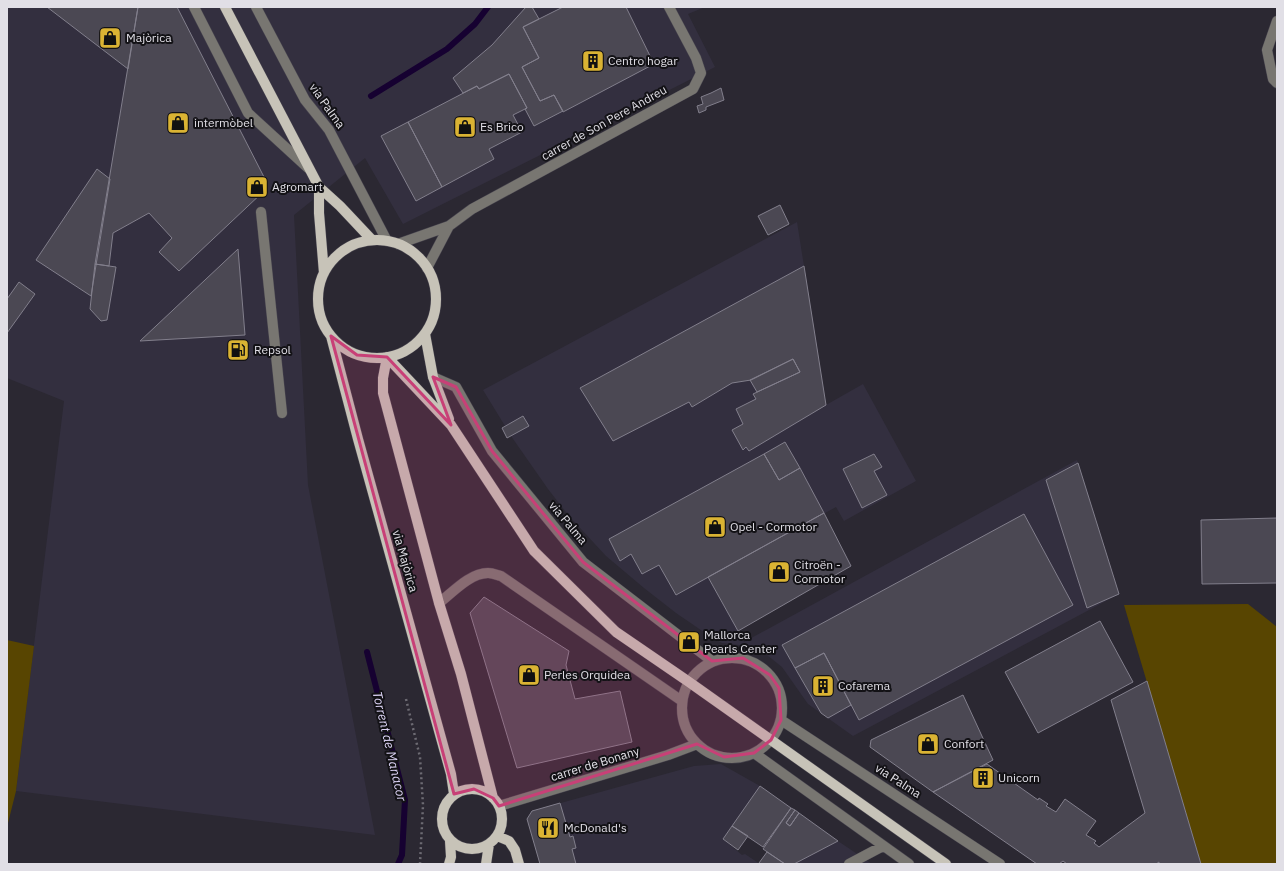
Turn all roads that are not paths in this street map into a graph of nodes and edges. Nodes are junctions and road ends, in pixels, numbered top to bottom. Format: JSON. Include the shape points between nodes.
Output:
{"nodes":[{"id":1,"x":194,"y":7,"type":"edge"},
{"id":2,"x":225,"y":7,"type":"edge"},
{"id":3,"x":256,"y":7,"type":"edge"},
{"id":4,"x":670,"y":7,"type":"edge"},
{"id":5,"x":1277,"y":21,"type":"edge"},
{"id":6,"x":1277,"y":83,"type":"edge"},
{"id":7,"x":308,"y":168,"type":"junction"},
{"id":8,"x":319,"y":187,"type":"junction"},
{"id":9,"x":261,"y":212,"type":"dead end"},
{"id":10,"x":449,"y":226,"type":"junction"},
{"id":11,"x":372,"y":240,"type":"junction"},
{"id":12,"x":387,"y":241,"type":"junction"},
{"id":13,"x":398,"y":244,"type":"junction"},
{"id":14,"x":427,"y":268,"type":"junction"},
{"id":15,"x":324,"y":273,"type":"junction"},
{"id":16,"x":425,"y":334,"type":"junction"},
{"id":17,"x":331,"y":336,"type":"junction"},
{"id":18,"x":388,"y":357,"type":"junction"},
{"id":19,"x":433,"y":376,"type":"junction"},
{"id":20,"x":282,"y":414,"type":"dead end"},
{"id":21,"x":451,"y":425,"type":"junction"},
{"id":22,"x":439,"y":603,"type":"junction"},
{"id":23,"x":712,"y":661,"type":"junction"},
{"id":24,"x":689,"y":682,"type":"junction"},
{"id":25,"x":682,"y":701,"type":"junction"},
{"id":26,"x":781,"y":720,"type":"junction"},
{"id":27,"x":771,"y":740,"type":"junction"},
{"id":28,"x":697,"y":744,"type":"junction"},
{"id":29,"x":754,"y":753,"type":"junction"},
{"id":30,"x":454,"y":794,"type":"junction"},
{"id":31,"x":493,"y":798,"type":"junction"},
{"id":32,"x":499,"y":806,"type":"junction"},
{"id":33,"x":493,"y":840,"type":"junction"},
{"id":34,"x":450,"y":841,"type":"junction"},
{"id":35,"x":883,"y":846,"type":"junction"},
{"id":36,"x":449,"y":864,"type":"edge"},
{"id":37,"x":486,"y":864,"type":"edge"},
{"id":38,"x":519,"y":864,"type":"edge"},
{"id":39,"x":849,"y":864,"type":"edge"},
{"id":40,"x":909,"y":864,"type":"edge"},
{"id":41,"x":946,"y":864,"type":"edge"},
{"id":42,"x":1000,"y":864,"type":"edge"}],
"edges":[{"from":1,"to":7,"type":"street","via":[[248,113]]},
{"from":2,"to":7,"type":"main road"},
{"from":3,"to":12,"type":"street","name":"via Palma","via":[[305,100],[329,130]]},
{"from":4,"to":10,"type":"street","name":"carrer de Son Pere Andreu","via":[[696,58],[701,74],[693,89],[472,209]]},
{"from":5,"to":6,"type":"street","via":[[1267,50],[1273,79]]},
{"from":7,"to":8,"type":"main road"},
{"from":8,"to":11,"type":"main road"},
{"from":8,"to":15,"type":"main road"},
{"from":9,"to":20,"type":"street"},
{"from":10,"to":13,"type":"street"},
{"from":10,"to":14,"type":"street"},
{"from":11,"to":12,"type":"main road"},
{"from":11,"to":15,"type":"main road","via":[[352,245],[342,251],[331,261]]},
{"from":12,"to":13,"type":"main road"},
{"from":13,"to":14,"type":"main road","via":[[414,253]]},
{"from":14,"to":16,"type":"main road","via":[[436,293],[433,318]]},
{"from":15,"to":17,"type":"main road","via":[[318,288],[318,304],[322,321]]},
{"from":16,"to":18,"type":"main road","via":[[410,348]]},
{"from":16,"to":19,"type":"main road"},
{"from":17,"to":18,"type":"main road","via":[[357,355],[372,358]]},
{"from":17,"to":30,"type":"main road","name":"via Majòrica","via":[[451,774]]},
{"from":18,"to":21,"type":"main road"},
{"from":18,"to":22,"type":"main road","name":"via Majòrica","via":[[383,378],[383,393]]},
{"from":19,"to":21,"type":"main road"},
{"from":19,"to":23,"type":"street","name":"via Palma","via":[[456,388],[492,452],[583,562]]},
{"from":21,"to":24,"type":"main road","via":[[534,551],[616,632]]},
{"from":22,"to":25,"type":"street","via":[[480,574],[501,576]]},
{"from":22,"to":31,"type":"main road","name":"via Majòrica","via":[[465,689]]},
{"from":23,"to":24,"type":"street","via":[[699,670]]},
{"from":23,"to":26,"type":"street","via":[[727,657],[743,658],[758,664],[779,688]]},
{"from":24,"to":25,"type":"street"},
{"from":24,"to":27,"type":"main road"},
{"from":25,"to":28,"type":"street","via":[[688,731]]},
{"from":26,"to":27,"type":"street"},
{"from":26,"to":42,"type":"street","name":"via Palma"},
{"from":27,"to":29,"type":"street"},
{"from":27,"to":41,"type":"main road"},
{"from":28,"to":29,"type":"street","via":[[710,753],[724,757],[740,758]]},
{"from":28,"to":32,"type":"street","name":"carrer de Bonany"},
{"from":29,"to":35,"type":"street"},
{"from":30,"to":31,"type":"main road","via":[[474,789]]},
{"from":30,"to":34,"type":"main road","via":[[448,800],[442,816],[442,825]]},
{"from":31,"to":32,"type":"main road"},
{"from":32,"to":33,"type":"main road","via":[[502,816],[501,827]]},
{"from":33,"to":34,"type":"main road","via":[[480,848],[469,849],[459,847]]},
{"from":33,"to":37,"type":"main road"},
{"from":33,"to":38,"type":"main road","via":[[509,840]]},
{"from":34,"to":36,"type":"main road"},
{"from":35,"to":39,"type":"street"},
{"from":35,"to":40,"type":"street"}]}
